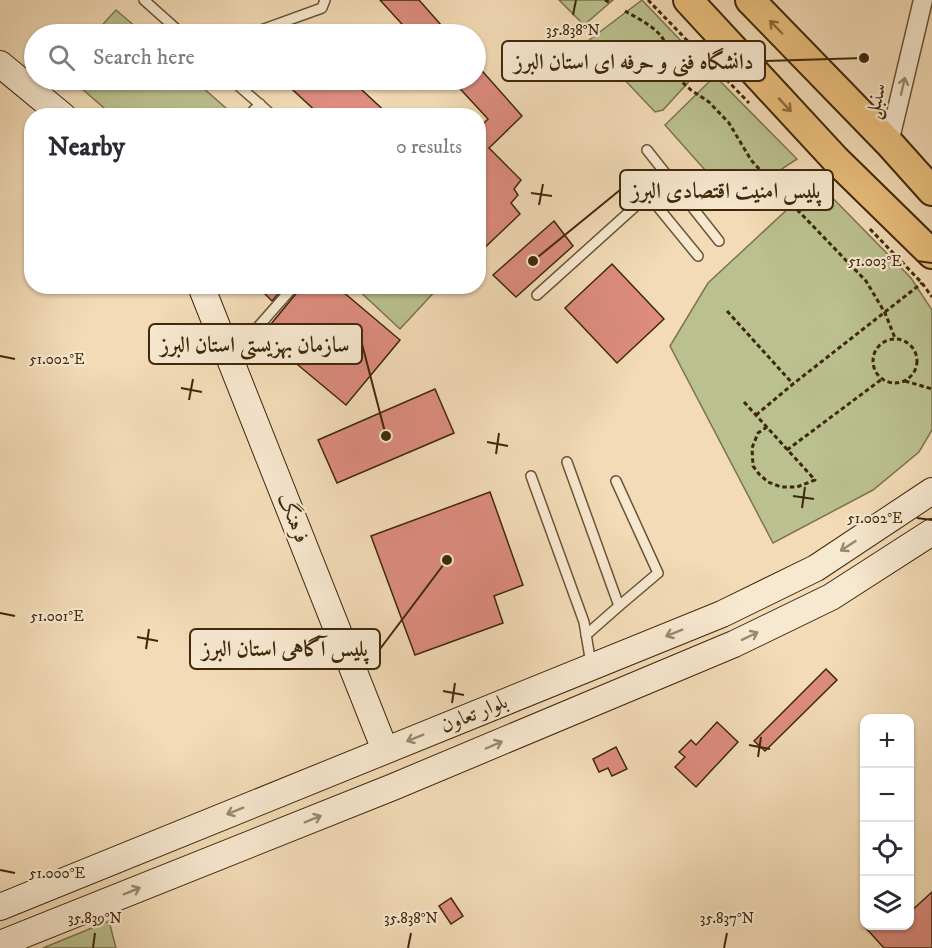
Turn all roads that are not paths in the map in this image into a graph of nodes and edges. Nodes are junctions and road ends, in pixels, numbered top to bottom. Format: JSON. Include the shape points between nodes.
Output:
{"nodes":[{"id":1,"x":144,"y":0,"type":"edge"},
{"id":2,"x":325,"y":0,"type":"edge"},
{"id":3,"x":688,"y":0,"type":"edge"},
{"id":4,"x":750,"y":0,"type":"edge"},
{"id":5,"x":923,"y":0,"type":"edge"},
{"id":6,"x":171,"y":24,"type":"edge"},
{"id":7,"x":278,"y":24,"type":"edge"},
{"id":8,"x":0,"y":64,"type":"edge"},
{"id":9,"x":24,"y":84,"type":"edge"},
{"id":10,"x":32,"y":90,"type":"edge"},
{"id":11,"x":244,"y":90,"type":"edge"},
{"id":12,"x":260,"y":104,"type":"junction"},
{"id":13,"x":53,"y":108,"type":"edge"},
{"id":14,"x":256,"y":108,"type":"edge"},
{"id":15,"x":264,"y":108,"type":"edge"},
{"id":16,"x":889,"y":143,"type":"junction"},
{"id":17,"x":647,"y":150,"type":"dead end"},
{"id":18,"x":932,"y":191,"type":"edge"},
{"id":19,"x":719,"y":241,"type":"dead end"},
{"id":20,"x":932,"y":254,"type":"edge"},
{"id":21,"x":698,"y":256,"type":"dead end"},
{"id":22,"x":204,"y":294,"type":"edge"},
{"id":23,"x":287,"y":294,"type":"edge"},
{"id":24,"x":537,"y":296,"type":"dead end"},
{"id":25,"x":250,"y":336,"type":"dead end"},
{"id":26,"x":567,"y":462,"type":"dead end"},
{"id":27,"x":531,"y":476,"type":"dead end"},
{"id":28,"x":616,"y":481,"type":"dead end"},
{"id":29,"x":930,"y":491,"type":"edge"},
{"id":30,"x":932,"y":532,"type":"edge"},
{"id":31,"x":619,"y":606,"type":"junction"},
{"id":32,"x":586,"y":635,"type":"junction"},
{"id":33,"x":592,"y":666,"type":"junction"},
{"id":34,"x":385,"y":750,"type":"junction"},
{"id":35,"x":5,"y":905,"type":"edge"},
{"id":36,"x":11,"y":940,"type":"edge"}],
"edges":[{"from":1,"to":6,"type":"lane"},
{"from":2,"to":7,"type":"lane","via":[[322,8]]},
{"from":3,"to":20,"type":"main road","one_way":true,"via":[[836,160]]},
{"from":16,"to":4,"type":"main road","one_way":true},
{"from":16,"to":5,"type":"street","name":"سنبل","one_way":true},
{"from":8,"to":9,"type":"main road"},
{"from":10,"to":13,"type":"main road"},
{"from":11,"to":12,"type":"lane"},
{"from":12,"to":14,"type":"lane"},
{"from":12,"to":15,"type":"lane"},
{"from":16,"to":18,"type":"main road"},
{"from":17,"to":19,"type":"lane"},
{"from":21,"to":24,"type":"lane","via":[[648,195]]},
{"from":22,"to":34,"type":"main road","name":"فرهنگ"},
{"from":23,"to":25,"type":"lane"},
{"from":26,"to":31,"type":"lane"},
{"from":27,"to":32,"type":"lane"},
{"from":28,"to":31,"type":"lane","via":[[658,573]]},
{"from":29,"to":33,"type":"main road","name":"بلوار تعاون","one_way":true,"via":[[816,568],[722,614]]},
{"from":36,"to":30,"type":"main road","name":"بلوار تعاون","one_way":true,"via":[[393,787],[734,644],[831,597]]},
{"from":31,"to":32,"type":"lane"},
{"from":32,"to":33,"type":"lane"},
{"from":33,"to":34,"type":"main road","name":"بلوار تعاون","one_way":true},
{"from":34,"to":35,"type":"main road","name":"بلوار تعاون","one_way":true},
{"from":35,"to":36,"type":"main road"}]}
